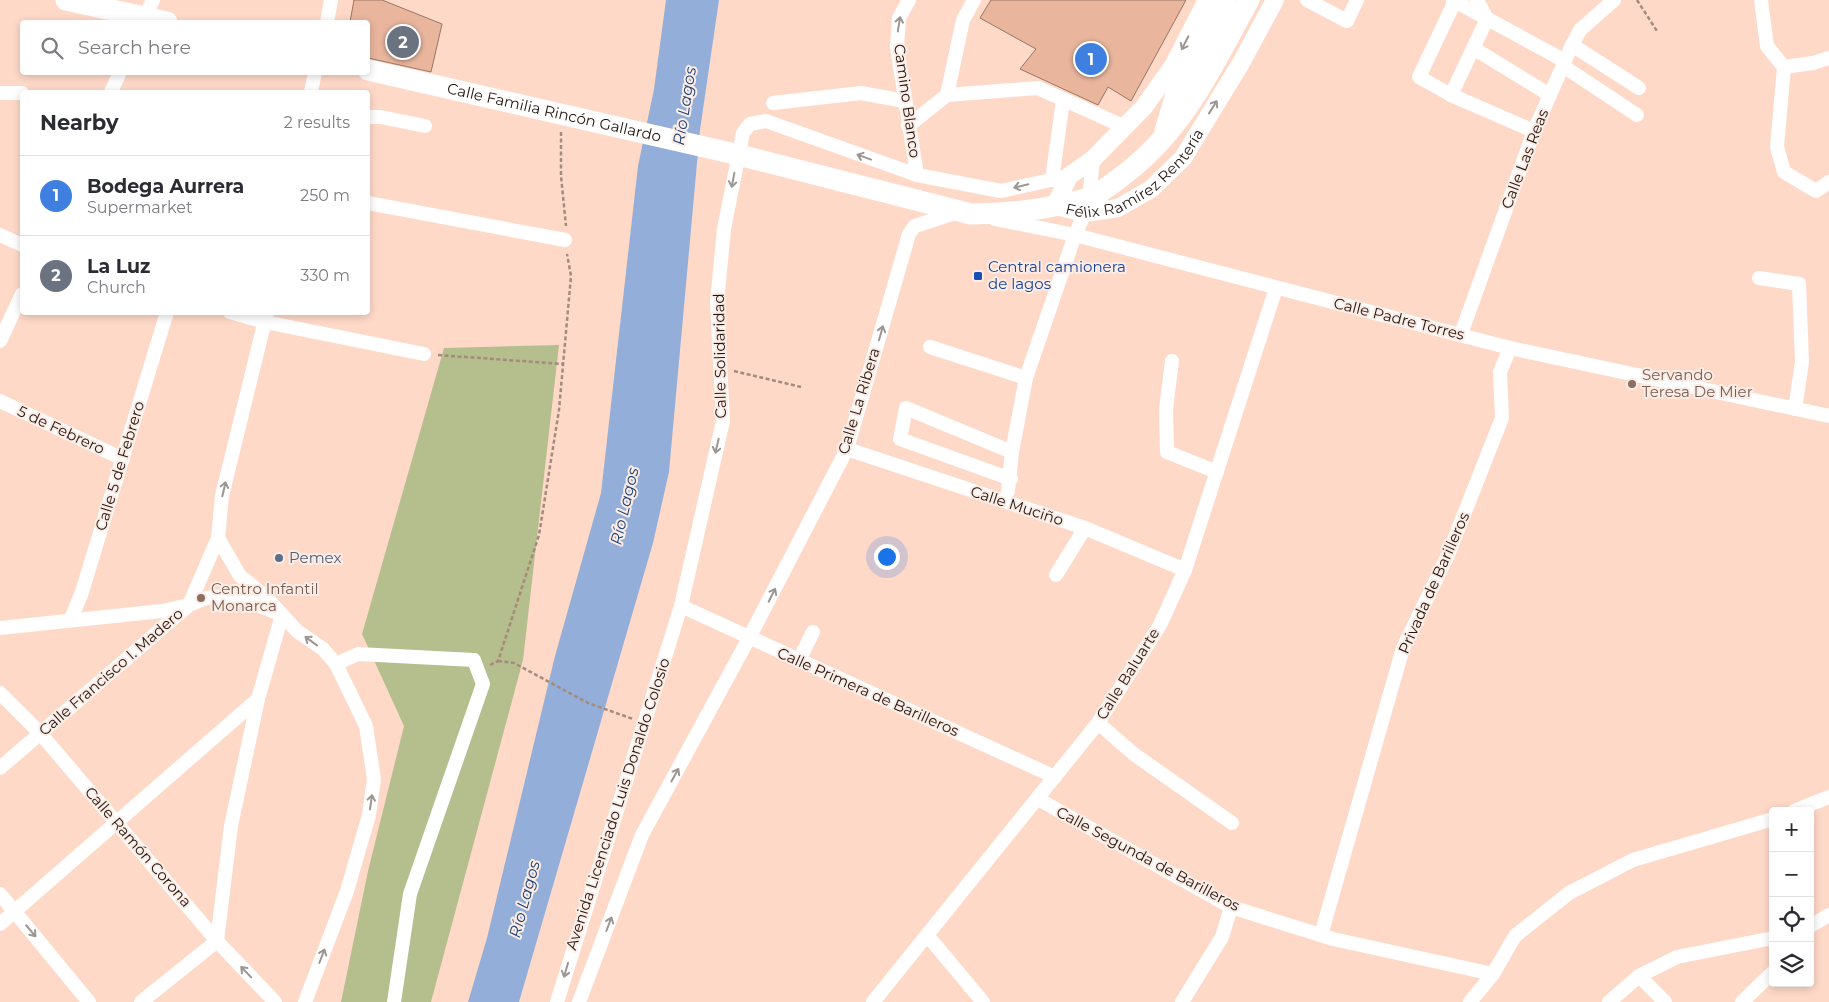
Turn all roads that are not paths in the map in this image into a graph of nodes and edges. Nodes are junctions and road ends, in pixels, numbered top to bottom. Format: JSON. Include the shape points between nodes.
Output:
{"nodes":[{"id":1,"x":66,"y":0,"type":"edge"},
{"id":2,"x":331,"y":0,"type":"edge"},
{"id":3,"x":909,"y":0,"type":"edge"},
{"id":4,"x":974,"y":0,"type":"edge"},
{"id":5,"x":1249,"y":0,"type":"edge"},
{"id":6,"x":1275,"y":0,"type":"edge"},
{"id":7,"x":1307,"y":0,"type":"edge"},
{"id":8,"x":1357,"y":0,"type":"edge"},
{"id":9,"x":1454,"y":0,"type":"edge"},
{"id":10,"x":1477,"y":0,"type":"edge"},
{"id":11,"x":1614,"y":0,"type":"edge"},
{"id":12,"x":1761,"y":0,"type":"edge"},
{"id":13,"x":1220,"y":1,"type":"edge"},
{"id":14,"x":147,"y":13,"type":"edge"},
{"id":15,"x":1487,"y":19,"type":"junction"},
{"id":16,"x":163,"y":20,"type":"edge"},
{"id":17,"x":327,"y":20,"type":"edge"},
{"id":18,"x":1572,"y":45,"type":"junction"},
{"id":19,"x":1473,"y":48,"type":"junction"},
{"id":20,"x":1829,"y":58,"type":"edge"},
{"id":21,"x":1564,"y":64,"type":"junction"},
{"id":22,"x":1784,"y":67,"type":"junction"},
{"id":23,"x":370,"y":70,"type":"edge"},
{"id":24,"x":119,"y":75,"type":"edge"},
{"id":25,"x":314,"y":75,"type":"edge"},
{"id":26,"x":1639,"y":88,"type":"dead end"},
{"id":27,"x":112,"y":90,"type":"edge"},
{"id":28,"x":311,"y":90,"type":"edge"},
{"id":29,"x":0,"y":93,"type":"edge"},
{"id":30,"x":20,"y":93,"type":"edge"},
{"id":31,"x":947,"y":95,"type":"junction"},
{"id":32,"x":1451,"y":95,"type":"junction"},
{"id":33,"x":1550,"y":95,"type":"junction"},
{"id":34,"x":1063,"y":100,"type":"junction"},
{"id":35,"x":904,"y":101,"type":"junction"},
{"id":36,"x":773,"y":103,"type":"dead end"},
{"id":37,"x":1637,"y":115,"type":"dead end"},
{"id":38,"x":370,"y":117,"type":"edge"},
{"id":39,"x":425,"y":126,"type":"dead end"},
{"id":40,"x":908,"y":126,"type":"junction"},
{"id":41,"x":1125,"y":127,"type":"junction"},
{"id":42,"x":1534,"y":131,"type":"junction"},
{"id":43,"x":1162,"y":140,"type":"junction"},
{"id":44,"x":1093,"y":159,"type":"junction"},
{"id":45,"x":917,"y":176,"type":"junction"},
{"id":46,"x":1061,"y":178,"type":"junction"},
{"id":47,"x":1829,"y":182,"type":"edge"},
{"id":48,"x":370,"y":203,"type":"edge"},
{"id":49,"x":1087,"y":205,"type":"junction"},
{"id":50,"x":1055,"y":206,"type":"junction"},
{"id":51,"x":965,"y":213,"type":"junction"},
{"id":52,"x":1075,"y":234,"type":"junction"},
{"id":53,"x":0,"y":235,"type":"edge"},
{"id":54,"x":565,"y":240,"type":"road end"},
{"id":55,"x":20,"y":244,"type":"edge"},
{"id":56,"x":1759,"y":278,"type":"dead end"},
{"id":57,"x":1276,"y":288,"type":"junction"},
{"id":58,"x":20,"y":298,"type":"edge"},
{"id":59,"x":166,"y":315,"type":"edge"},
{"id":60,"x":252,"y":315,"type":"edge"},
{"id":61,"x":266,"y":317,"type":"edge"},
{"id":62,"x":1461,"y":334,"type":"junction"},
{"id":63,"x":0,"y":341,"type":"edge"},
{"id":64,"x":930,"y":347,"type":"dead end"},
{"id":65,"x":1510,"y":348,"type":"junction"},
{"id":66,"x":424,"y":354,"type":"road end"},
{"id":67,"x":1172,"y":361,"type":"dead end"},
{"id":68,"x":1026,"y":378,"type":"junction"},
{"id":69,"x":0,"y":401,"type":"edge"},
{"id":70,"x":1795,"y":409,"type":"junction"},
{"id":71,"x":1829,"y":416,"type":"edge"},
{"id":72,"x":847,"y":449,"type":"junction"},
{"id":73,"x":1012,"y":452,"type":"junction"},
{"id":74,"x":122,"y":459,"type":"junction"},
{"id":75,"x":1217,"y":472,"type":"junction"},
{"id":76,"x":1086,"y":528,"type":"junction"},
{"id":77,"x":218,"y":538,"type":"junction"},
{"id":78,"x":1185,"y":570,"type":"junction"},
{"id":79,"x":1056,"y":575,"type":"dead end"},
{"id":80,"x":189,"y":605,"type":"junction"},
{"id":81,"x":681,"y":606,"type":"junction"},
{"id":82,"x":282,"y":615,"type":"junction"},
{"id":83,"x":71,"y":619,"type":"junction"},
{"id":84,"x":0,"y":628,"type":"edge"},
{"id":85,"x":813,"y":632,"type":"dead end"},
{"id":86,"x":749,"y":638,"type":"junction"},
{"id":87,"x":799,"y":660,"type":"junction"},
{"id":88,"x":336,"y":664,"type":"junction"},
{"id":89,"x":0,"y":693,"type":"edge"},
{"id":90,"x":258,"y":700,"type":"junction"},
{"id":91,"x":1098,"y":723,"type":"junction"},
{"id":92,"x":40,"y":733,"type":"junction"},
{"id":93,"x":0,"y":768,"type":"edge"},
{"id":94,"x":1055,"y":777,"type":"junction"},
{"id":95,"x":1829,"y":797,"type":"edge"},
{"id":96,"x":1038,"y":799,"type":"junction"},
{"id":97,"x":1804,"y":807,"type":"edge"},
{"id":98,"x":1769,"y":820,"type":"edge"},
{"id":99,"x":116,"y":823,"type":"junction"},
{"id":100,"x":1232,"y":823,"type":"dead end"},
{"id":101,"x":0,"y":894,"type":"edge"},
{"id":102,"x":1231,"y":906,"type":"junction"},
{"id":103,"x":15,"y":911,"type":"junction"},
{"id":104,"x":1829,"y":915,"type":"edge"},
{"id":105,"x":0,"y":924,"type":"edge"},
{"id":106,"x":1814,"y":924,"type":"edge"},
{"id":107,"x":927,"y":934,"type":"junction"},
{"id":108,"x":1321,"y":935,"type":"junction"},
{"id":109,"x":1769,"y":939,"type":"edge"},
{"id":110,"x":217,"y":942,"type":"junction"},
{"id":111,"x":1493,"y":974,"type":"junction"},
{"id":112,"x":1639,"y":976,"type":"junction"},
{"id":113,"x":1769,"y":976,"type":"edge"},
{"id":114,"x":89,"y":1002,"type":"edge"},
{"id":115,"x":141,"y":1002,"type":"edge"},
{"id":116,"x":275,"y":1002,"type":"edge"},
{"id":117,"x":305,"y":1002,"type":"edge"},
{"id":118,"x":394,"y":1002,"type":"edge"},
{"id":119,"x":557,"y":1002,"type":"edge"},
{"id":120,"x":579,"y":1002,"type":"edge"},
{"id":121,"x":873,"y":1002,"type":"edge"},
{"id":122,"x":982,"y":1002,"type":"edge"},
{"id":123,"x":1182,"y":1002,"type":"edge"},
{"id":124,"x":1470,"y":1002,"type":"edge"},
{"id":125,"x":1609,"y":1002,"type":"edge"},
{"id":126,"x":1665,"y":1002,"type":"edge"},
{"id":127,"x":1742,"y":1002,"type":"edge"}],
"edges":[{"from":1,"to":14,"type":"highway"},
{"from":2,"to":17,"type":"street"},
{"from":35,"to":3,"type":"street","name":"Camino Blanco","one_way":true,"via":[[896,47],[899,18]]},
{"from":4,"to":31,"type":"street","via":[[963,20]]},
{"from":5,"to":43,"type":"highway","name":"Calle Familia Rincón Gallardo","via":[[1197,96]]},
{"from":49,"to":6,"type":"main road","name":"Félix Ramírez Rentería","one_way":true,"via":[[1118,208],[1151,189],[1183,158]]},
{"from":7,"to":8,"type":"street","via":[[1347,21]]},
{"from":9,"to":15,"type":"street"},
{"from":9,"to":32,"type":"street","via":[[1419,78]]},
{"from":10,"to":15,"type":"street"},
{"from":11,"to":18,"type":"street","name":"Calle Las Reas","via":[[1580,30]]},
{"from":12,"to":22,"type":"street","via":[[1767,46]]},
{"from":13,"to":41,"type":"main road","name":"Félix Ramírez Rentería","one_way":true,"via":[[1144,107]]},
{"from":13,"to":43,"type":"highway","via":[[1176,94]]},
{"from":14,"to":16,"type":"highway"},
{"from":15,"to":19,"type":"street"},
{"from":15,"to":21,"type":"street"},
{"from":18,"to":21,"type":"street","name":"Calle Las Reas"},
{"from":18,"to":26,"type":"street"},
{"from":19,"to":32,"type":"street"},
{"from":19,"to":33,"type":"street"},
{"from":20,"to":22,"type":"street"},
{"from":21,"to":33,"type":"street","name":"Calle Las Reas"},
{"from":21,"to":37,"type":"street"},
{"from":22,"to":47,"type":"street","via":[[1777,147],[1784,172],[1816,191]]},
{"from":23,"to":51,"type":"highway","name":"Calle Familia Rincón Gallardo","via":[[735,154]]},
{"from":24,"to":27,"type":"street"},
{"from":25,"to":28,"type":"street"},
{"from":29,"to":30,"type":"street"},
{"from":31,"to":34,"type":"street","via":[[1038,88]]},
{"from":31,"to":40,"type":"street"},
{"from":32,"to":42,"type":"street"},
{"from":33,"to":42,"type":"street","name":"Calle Las Reas"},
{"from":34,"to":41,"type":"street"},
{"from":34,"to":46,"type":"street"},
{"from":35,"to":36,"type":"street","via":[[861,93]]},
{"from":35,"to":40,"type":"street","name":"Camino Blanco"},
{"from":38,"to":39,"type":"street","via":[[381,116]]},
{"from":40,"to":45,"type":"street","name":"Camino Blanco"},
{"from":41,"to":44,"type":"main road","name":"Félix Ramírez Rentería"},
{"from":42,"to":62,"type":"street","name":"Calle Las Reas"},
{"from":43,"to":49,"type":"highway","name":"Calle Familia Rincón Gallardo","via":[[1143,161]]},
{"from":44,"to":46,"type":"main road","name":"Félix Ramírez Rentería"},
{"from":44,"to":49,"type":"street"},
{"from":46,"to":45,"type":"street","one_way":true,"via":[[1001,191]]},
{"from":45,"to":81,"type":"street","name":"Calle Solidaridad","one_way":true,"via":[[766,121],[750,124],[743,132],[724,229],[717,302],[723,421]]},
{"from":46,"to":50,"type":"main road","name":"Félix Ramírez Rentería"},
{"from":48,"to":54,"type":"street"},
{"from":49,"to":50,"type":"highway","name":"Calle Familia Rincón Gallardo"},
{"from":49,"to":52,"type":"street"},
{"from":50,"to":51,"type":"highway","name":"Calle Familia Rincón Gallardo","via":[[1009,214]]},
{"from":51,"to":52,"type":"street","name":"Calle Padre Torres"},
{"from":72,"to":51,"type":"street","name":"Calle La Ribera","one_way":true,"via":[[909,234],[915,226],[929,220]]},
{"from":52,"to":57,"type":"street","name":"Calle Padre Torres"},
{"from":52,"to":68,"type":"street"},
{"from":53,"to":55,"type":"street"},
{"from":56,"to":70,"type":"street","via":[[1799,284],[1802,362]]},
{"from":57,"to":62,"type":"street","name":"Calle Padre Torres"},
{"from":57,"to":75,"type":"street","name":"Calle Baluarte"},
{"from":58,"to":63,"type":"street"},
{"from":59,"to":74,"type":"street","name":"Calle 5 de Febrero"},
{"from":60,"to":61,"type":"street"},
{"from":61,"to":66,"type":"street"},
{"from":77,"to":61,"type":"street","name":"Calle Francisco I. Madero","one_way":true,"via":[[222,496]]},
{"from":62,"to":65,"type":"street","name":"Calle Padre Torres"},
{"from":64,"to":68,"type":"street"},
{"from":65,"to":70,"type":"street","name":"Calle Padre Torres"},
{"from":65,"to":108,"type":"street","name":"Privada de Barilleros","via":[[1500,372],[1502,418],[1448,555],[1403,648]]},
{"from":67,"to":75,"type":"street","via":[[1166,409],[1167,452]]},
{"from":68,"to":73,"type":"street"},
{"from":69,"to":74,"type":"street","name":"5 de Febrero"},
{"from":70,"to":71,"type":"street","name":"Calle Padre Torres"},
{"from":72,"to":76,"type":"street","name":"Calle Muciño"},
{"from":86,"to":72,"type":"street","name":"Calle La Ribera","one_way":true},
{"from":73,"to":73,"type":"street","via":[[1009,485],[900,439],[906,408]]},
{"from":74,"to":83,"type":"street","name":"Calle 5 de Febrero"},
{"from":75,"to":78,"type":"street","name":"Calle Baluarte"},
{"from":76,"to":78,"type":"street","name":"Calle Muciño"},
{"from":76,"to":79,"type":"street"},
{"from":77,"to":80,"type":"street","name":"Calle Francisco I. Madero"},
{"from":77,"to":82,"type":"street","via":[[240,576]]},
{"from":78,"to":91,"type":"street","name":"Calle Baluarte","via":[[1160,625]]},
{"from":80,"to":82,"type":"street","via":[[206,598],[232,595]]},
{"from":80,"to":83,"type":"street","via":[[162,611]]},
{"from":80,"to":92,"type":"street","name":"Calle Francisco I. Madero"},
{"from":81,"to":86,"type":"street","name":"Calle Primera de Barilleros"},
{"from":81,"to":119,"type":"street","name":"Avenida Licenciado Luis Donaldo Colosio","one_way":true},
{"from":88,"to":82,"type":"street","one_way":true},
{"from":82,"to":90,"type":"street"},
{"from":83,"to":84,"type":"street"},
{"from":85,"to":87,"type":"street"},
{"from":86,"to":87,"type":"street","name":"Calle Primera de Barilleros"},
{"from":120,"to":86,"type":"street","name":"Avenida Licenciado Luis Donaldo Colosio","one_way":true,"via":[[642,835]]},
{"from":87,"to":94,"type":"street","name":"Calle Primera de Barilleros"},
{"from":117,"to":88,"type":"street","one_way":true,"via":[[347,891],[369,815],[374,779],[366,726]]},
{"from":88,"to":118,"type":"street","via":[[358,654],[474,660],[480,670],[482,684],[410,894]]},
{"from":89,"to":92,"type":"street","name":"Calle Ramón Corona"},
{"from":90,"to":99,"type":"street"},
{"from":90,"to":110,"type":"street","via":[[231,826]]},
{"from":91,"to":94,"type":"street","name":"Calle Baluarte"},
{"from":91,"to":100,"type":"street","via":[[1135,755]]},
{"from":92,"to":93,"type":"street","name":"Calle Francisco I. Madero"},
{"from":92,"to":99,"type":"street","name":"Calle Ramón Corona"},
{"from":94,"to":96,"type":"street","name":"Calle Baluarte"},
{"from":95,"to":97,"type":"street"},
{"from":96,"to":102,"type":"street","name":"Calle Segunda de Barilleros"},
{"from":96,"to":107,"type":"street","name":"Calle Baluarte"},
{"from":98,"to":111,"type":"street","via":[[1633,860],[1569,893],[1515,936]]},
{"from":99,"to":103,"type":"street"},
{"from":99,"to":110,"type":"street","name":"Calle Ramón Corona"},
{"from":101,"to":103,"type":"street"},
{"from":102,"to":108,"type":"street","name":"Calle Segunda de Barilleros"},
{"from":102,"to":123,"type":"street","via":[[1222,937]]},
{"from":103,"to":105,"type":"street"},
{"from":103,"to":114,"type":"street","one_way":true},
{"from":104,"to":106,"type":"street"},
{"from":107,"to":121,"type":"street","name":"Calle Baluarte"},
{"from":107,"to":122,"type":"street"},
{"from":108,"to":111,"type":"street","name":"Calle Segunda de Barilleros"},
{"from":109,"to":112,"type":"street","via":[[1677,957]]},
{"from":110,"to":115,"type":"street"},
{"from":116,"to":110,"type":"street","name":"Calle Ramón Corona","one_way":true},
{"from":111,"to":124,"type":"street"},
{"from":112,"to":125,"type":"street"},
{"from":112,"to":126,"type":"street"},
{"from":113,"to":127,"type":"street"}]}
